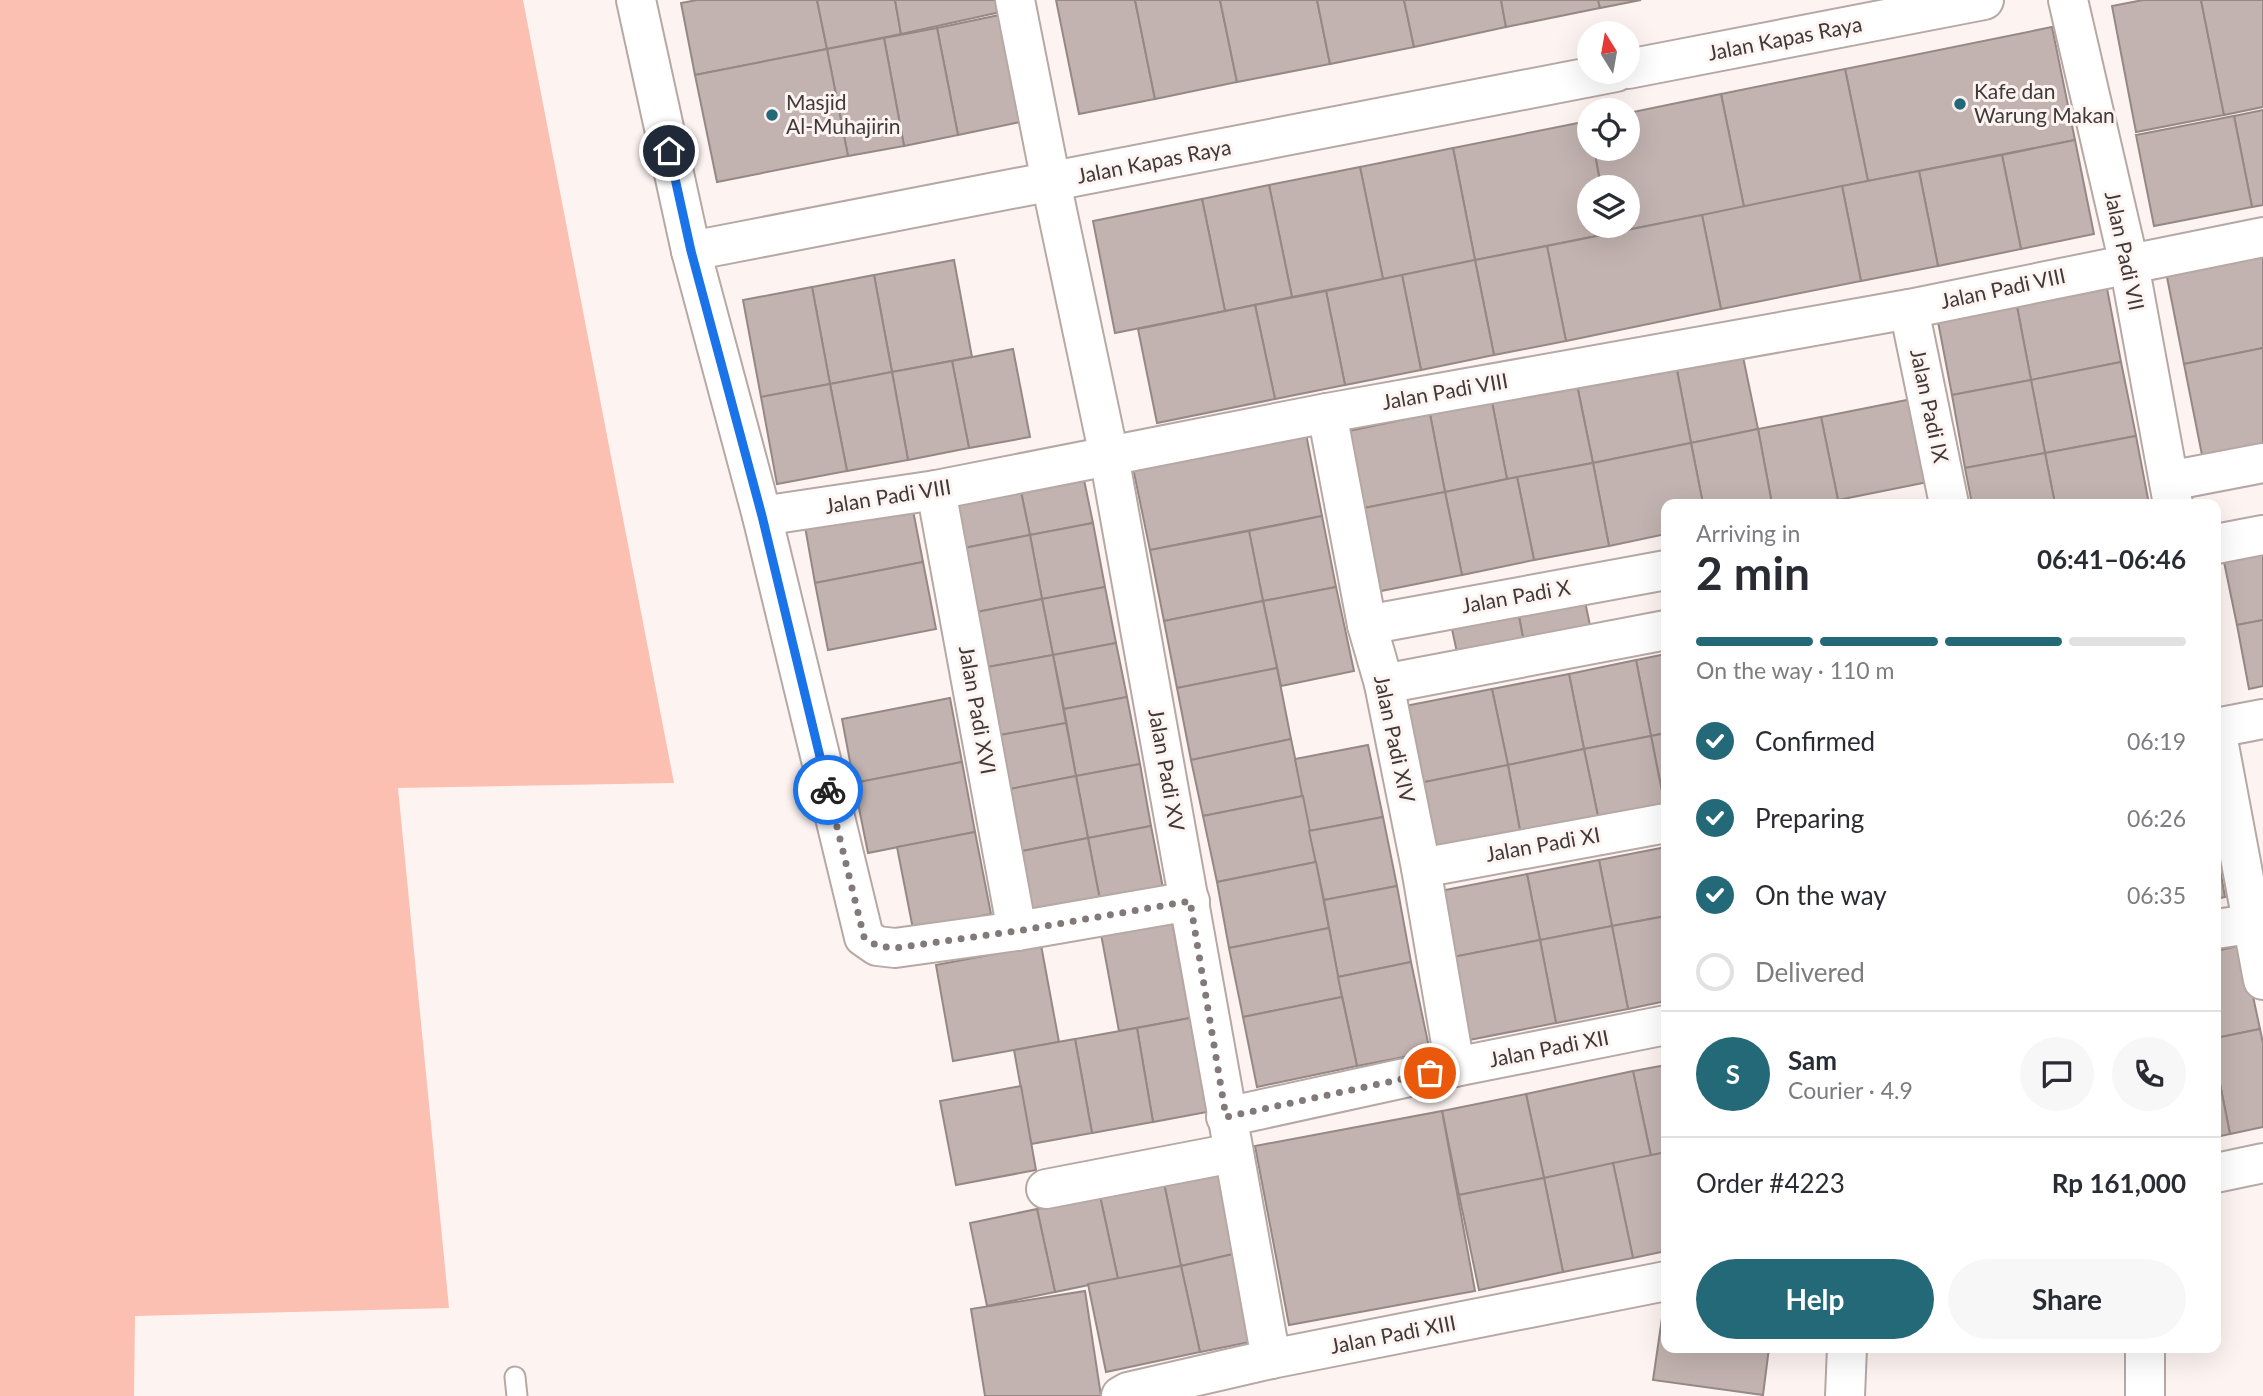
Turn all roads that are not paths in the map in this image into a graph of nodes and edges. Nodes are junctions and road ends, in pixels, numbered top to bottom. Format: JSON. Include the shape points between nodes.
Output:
{"nodes":[{"id":1,"x":636,"y":0,"type":"edge"},
{"id":2,"x":1015,"y":0,"type":"edge"},
{"id":3,"x":1984,"y":0,"type":"edge"},
{"id":4,"x":2068,"y":0,"type":"edge"},
{"id":5,"x":1640,"y":67,"type":"edge"},
{"id":6,"x":1577,"y":80,"type":"edge"},
{"id":7,"x":1051,"y":182,"type":"junction"},
{"id":8,"x":2263,"y":237,"type":"edge"},
{"id":9,"x":691,"y":251,"type":"junction"},
{"id":10,"x":2129,"y":264,"type":"junction"},
{"id":11,"x":1909,"y":309,"type":"junction"},
{"id":12,"x":1327,"y":413,"type":"junction"},
{"id":13,"x":1110,"y":456,"type":"junction"},
{"id":14,"x":2263,"y":463,"type":"edge"},
{"id":15,"x":936,"y":490,"type":"junction"},
{"id":16,"x":2171,"y":493,"type":"edge"},
{"id":17,"x":1948,"y":499,"type":"edge"},
{"id":18,"x":762,"y":516,"type":"junction"},
{"id":19,"x":2263,"y":535,"type":"edge"},
{"id":20,"x":2221,"y":543,"type":"edge"},
{"id":21,"x":1661,"y":571,"type":"edge"},
{"id":22,"x":1367,"y":625,"type":"junction"},
{"id":23,"x":1661,"y":631,"type":"edge"},
{"id":24,"x":1384,"y":684,"type":"junction"},
{"id":25,"x":2263,"y":719,"type":"edge"},
{"id":26,"x":2221,"y":727,"type":"edge"},
{"id":27,"x":2221,"y":751,"type":"edge"},
{"id":28,"x":1661,"y":823,"type":"edge"},
{"id":29,"x":1421,"y":867,"type":"junction"},
{"id":30,"x":1190,"y":901,"type":"junction"},
{"id":31,"x":2258,"y":923,"type":"edge"},
{"id":32,"x":2221,"y":928,"type":"edge"},
{"id":33,"x":1017,"y":931,"type":"junction"},
{"id":34,"x":2263,"y":980,"type":"edge"},
{"id":35,"x":1661,"y":1026,"type":"edge"},
{"id":36,"x":1455,"y":1067,"type":"junction"},
{"id":37,"x":1230,"y":1135,"type":"junction"},
{"id":38,"x":2263,"y":1163,"type":"edge"},
{"id":39,"x":2221,"y":1172,"type":"edge"},
{"id":40,"x":1046,"y":1189,"type":"dead end"},
{"id":41,"x":1661,"y":1282,"type":"edge"},
{"id":42,"x":1847,"y":1353,"type":"edge"},
{"id":43,"x":2145,"y":1353,"type":"edge"},
{"id":44,"x":1271,"y":1359,"type":"junction"},
{"id":45,"x":1121,"y":1396,"type":"edge"},
{"id":46,"x":1845,"y":1396,"type":"edge"},
{"id":47,"x":2145,"y":1396,"type":"edge"}],
"edges":[{"from":1,"to":9,"type":"street"},
{"from":2,"to":7,"type":"street","name":"Jalan Padi XV"},
{"from":3,"to":5,"type":"street","name":"Jalan Kapas Raya"},
{"from":4,"to":10,"type":"street","name":"Jalan Padi VII"},
{"from":6,"to":7,"type":"street","name":"Jalan Kapas Raya"},
{"from":7,"to":9,"type":"street","name":"Jalan Kapas Raya"},
{"from":7,"to":13,"type":"street","name":"Jalan Padi XV"},
{"from":8,"to":10,"type":"street","name":"Jalan Padi VIII"},
{"from":9,"to":18,"type":"street"},
{"from":10,"to":11,"type":"street","name":"Jalan Padi VIII"},
{"from":10,"to":16,"type":"street","name":"Jalan Padi VII"},
{"from":11,"to":12,"type":"street","name":"Jalan Padi VIII"},
{"from":11,"to":17,"type":"street","name":"Jalan Padi IX"},
{"from":12,"to":13,"type":"street","name":"Jalan Padi VIII"},
{"from":12,"to":22,"type":"street","name":"Jalan Padi XIV"},
{"from":13,"to":15,"type":"street","name":"Jalan Padi VIII"},
{"from":13,"to":30,"type":"street","name":"Jalan Padi XV"},
{"from":14,"to":16,"type":"street"},
{"from":15,"to":18,"type":"street","name":"Jalan Padi VIII"},
{"from":15,"to":33,"type":"street","name":"Jalan Padi XVI"},
{"from":18,"to":33,"type":"street","via":[[864,937],[877,946],[895,948]]},
{"from":19,"to":20,"type":"street"},
{"from":21,"to":22,"type":"street","name":"Jalan Padi X"},
{"from":22,"to":24,"type":"street","name":"Jalan Padi XIV"},
{"from":23,"to":24,"type":"street"},
{"from":24,"to":29,"type":"street","name":"Jalan Padi XIV"},
{"from":25,"to":26,"type":"street"},
{"from":27,"to":31,"type":"street"},
{"from":28,"to":29,"type":"street","name":"Jalan Padi XI"},
{"from":29,"to":36,"type":"street","name":"Jalan Padi XIV"},
{"from":30,"to":33,"type":"street"},
{"from":30,"to":37,"type":"street","name":"Jalan Padi XV"},
{"from":31,"to":32,"type":"street"},
{"from":31,"to":34,"type":"street"},
{"from":35,"to":36,"type":"street","name":"Jalan Padi XII"},
{"from":36,"to":37,"type":"street","name":"Jalan Padi XII"},
{"from":37,"to":40,"type":"street","name":"Jalan Padi XII"},
{"from":37,"to":44,"type":"street","name":"Jalan Padi XV"},
{"from":38,"to":39,"type":"street"},
{"from":41,"to":44,"type":"street","name":"Jalan Padi XIII"},
{"from":42,"to":46,"type":"street"},
{"from":43,"to":47,"type":"street"},
{"from":44,"to":45,"type":"street","name":"Jalan Padi XIII"}]}
